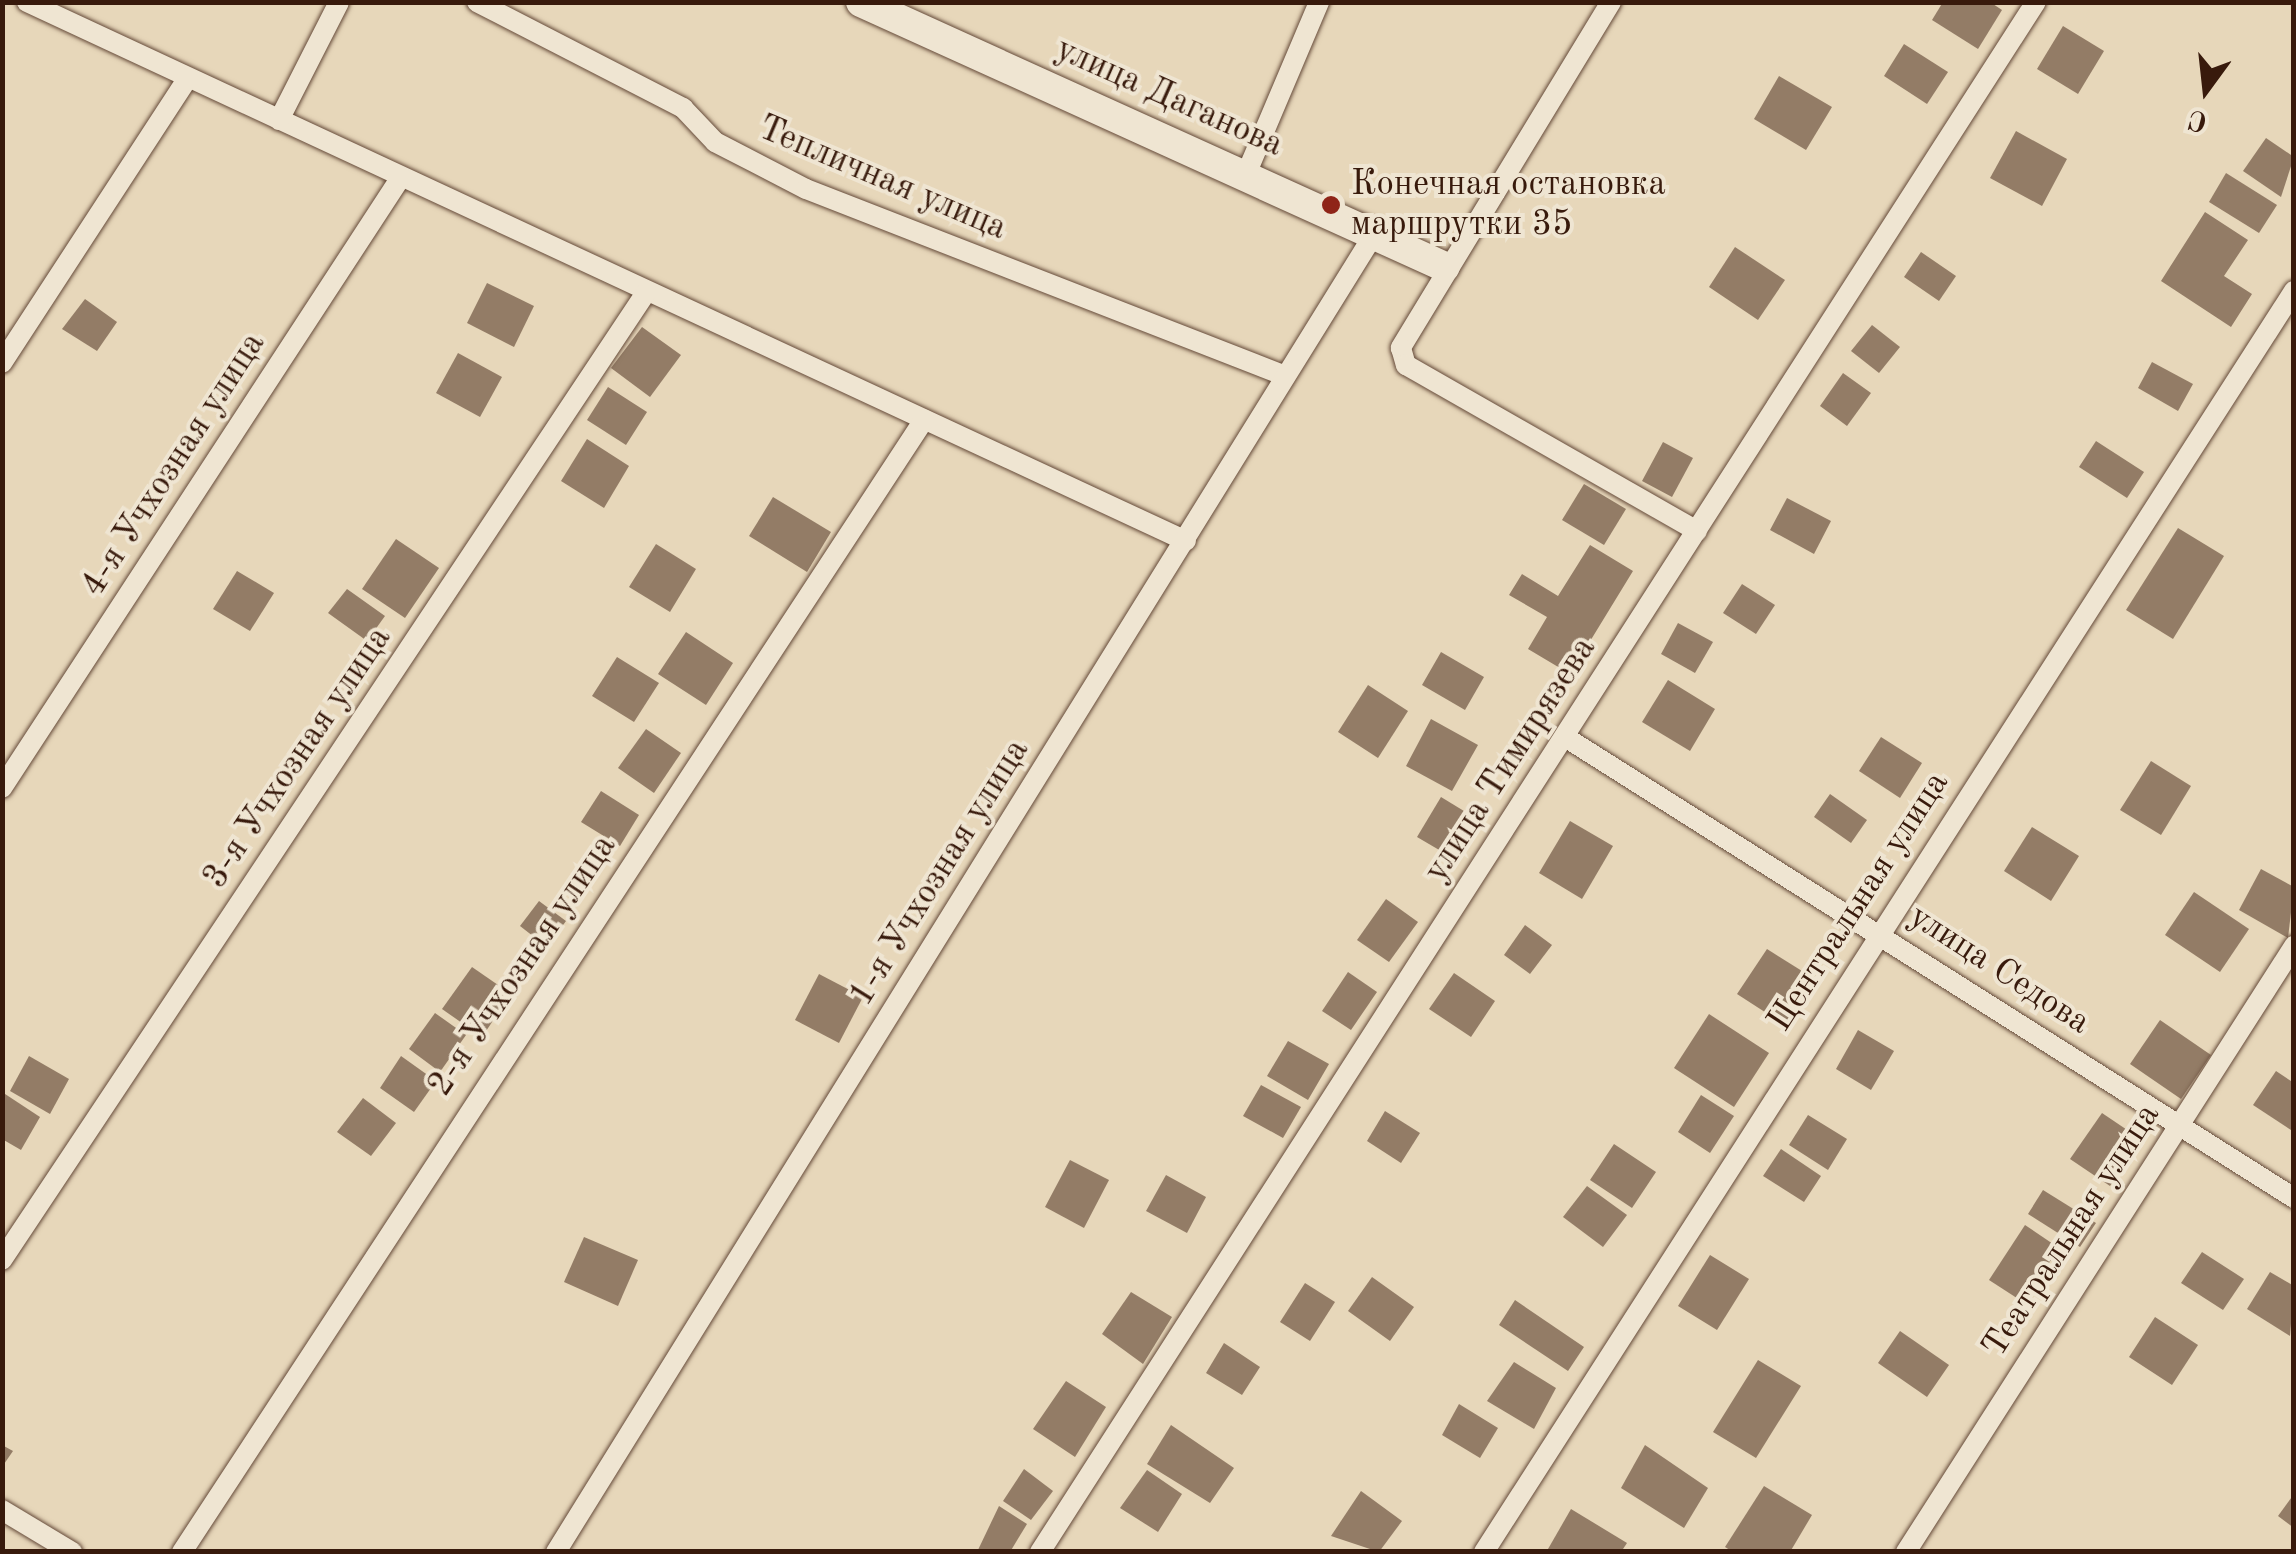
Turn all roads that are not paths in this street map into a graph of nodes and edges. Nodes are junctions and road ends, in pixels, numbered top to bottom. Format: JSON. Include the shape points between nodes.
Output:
{"nodes":[{"id":1,"x":27,"y":2,"type":"edge"},
{"id":2,"x":339,"y":2,"type":"edge"},
{"id":3,"x":477,"y":2,"type":"edge"},
{"id":4,"x":861,"y":2,"type":"edge"},
{"id":5,"x":878,"y":2,"type":"edge"},
{"id":6,"x":1320,"y":2,"type":"edge"},
{"id":7,"x":1610,"y":2,"type":"edge"},
{"id":8,"x":2036,"y":2,"type":"edge"},
{"id":9,"x":188,"y":78,"type":"junction"},
{"id":10,"x":279,"y":120,"type":"junction"},
{"id":11,"x":1248,"y":170,"type":"junction"},
{"id":12,"x":401,"y":176,"type":"junction"},
{"id":13,"x":1376,"y":231,"type":"junction"},
{"id":14,"x":1447,"y":264,"type":"junction"},
{"id":15,"x":647,"y":291,"type":"junction"},
{"id":16,"x":2294,"y":291,"type":"edge"},
{"id":17,"x":2,"y":364,"type":"edge"},
{"id":18,"x":1284,"y":374,"type":"junction"},
{"id":19,"x":924,"y":420,"type":"junction"},
{"id":20,"x":1697,"y":531,"type":"junction"},
{"id":21,"x":1186,"y":541,"type":"junction"},
{"id":22,"x":1565,"y":737,"type":"junction"},
{"id":23,"x":2,"y":788,"type":"edge"},
{"id":24,"x":1878,"y":932,"type":"junction"},
{"id":25,"x":2294,"y":946,"type":"edge"},
{"id":26,"x":2179,"y":1124,"type":"junction"},
{"id":27,"x":2294,"y":1198,"type":"edge"},
{"id":28,"x":2,"y":1260,"type":"edge"},
{"id":29,"x":2,"y":1510,"type":"edge"},
{"id":30,"x":72,"y":1552,"type":"edge"},
{"id":31,"x":182,"y":1552,"type":"edge"},
{"id":32,"x":556,"y":1552,"type":"edge"},
{"id":33,"x":1040,"y":1552,"type":"edge"},
{"id":34,"x":1484,"y":1552,"type":"edge"},
{"id":35,"x":1906,"y":1552,"type":"edge"}],
"edges":[{"from":1,"to":9,"type":"street"},
{"from":2,"to":10,"type":"street"},
{"from":3,"to":18,"type":"street","name":"Тепличная улица","via":[[683,108],[715,142],[806,189]]},
{"from":4,"to":11,"type":"main road","name":"улица Даганова"},
{"from":5,"to":11,"type":"main road","name":"улица Даганова"},
{"from":6,"to":11,"type":"street"},
{"from":7,"to":14,"type":"street"},
{"from":8,"to":20,"type":"street","name":"улица Тимирязева"},
{"from":9,"to":10,"type":"street"},
{"from":9,"to":17,"type":"street"},
{"from":10,"to":12,"type":"street"},
{"from":11,"to":13,"type":"main road","name":"улица Даганова"},
{"from":12,"to":15,"type":"street"},
{"from":12,"to":23,"type":"street","name":"4-я Учхозная улица"},
{"from":13,"to":14,"type":"main road","name":"улица Даганова"},
{"from":13,"to":18,"type":"street","name":"1-я Учхозная улица"},
{"from":14,"to":20,"type":"street","via":[[1410,330],[1406,364]]},
{"from":15,"to":19,"type":"street"},
{"from":15,"to":28,"type":"street","name":"3-я Учхозная улица"},
{"from":16,"to":24,"type":"street","name":"Центральная улица"},
{"from":18,"to":21,"type":"street","name":"1-я Учхозная улица"},
{"from":19,"to":21,"type":"street"},
{"from":19,"to":31,"type":"street","name":"2-я Учхозная улица"},
{"from":20,"to":22,"type":"street","name":"улица Тимирязева"},
{"from":21,"to":32,"type":"street","name":"1-я Учхозная улица"},
{"from":22,"to":24,"type":"street","name":"улица Седова"},
{"from":22,"to":33,"type":"street","name":"улица Тимирязева"},
{"from":24,"to":26,"type":"street","name":"улица Седова"},
{"from":24,"to":34,"type":"street","name":"Центральная улица"},
{"from":25,"to":26,"type":"street","name":"Театральная улица"},
{"from":26,"to":27,"type":"street","name":"улица Седова"},
{"from":26,"to":35,"type":"street","name":"Театральная улица"},
{"from":29,"to":30,"type":"street"}]}
